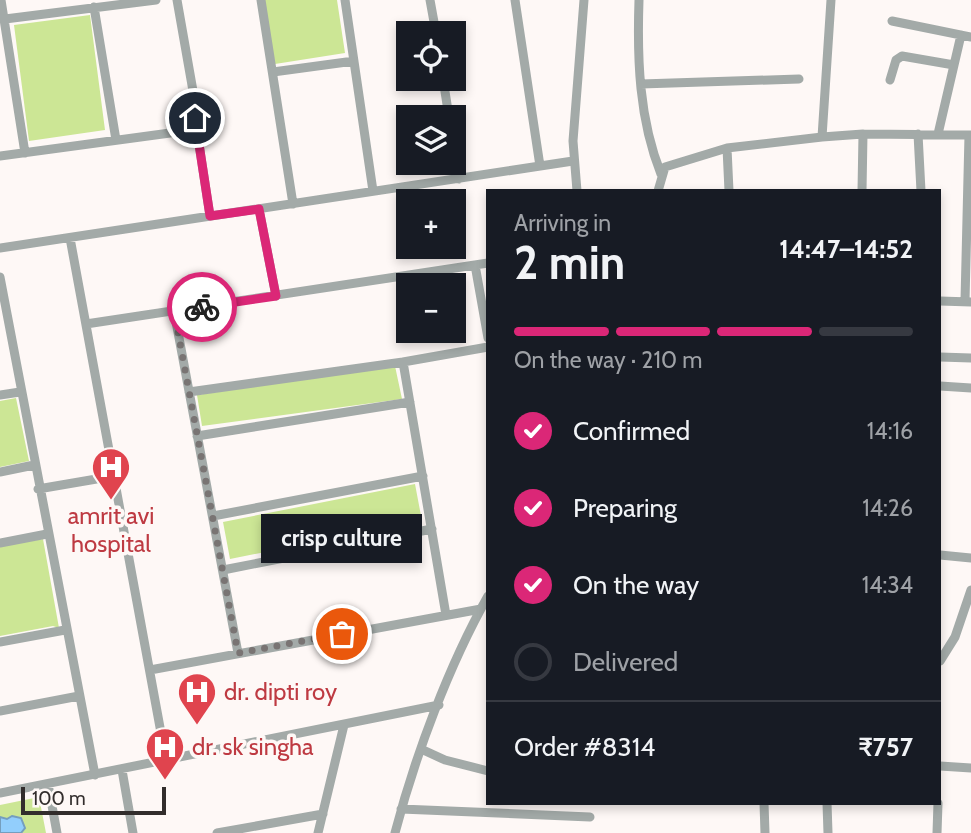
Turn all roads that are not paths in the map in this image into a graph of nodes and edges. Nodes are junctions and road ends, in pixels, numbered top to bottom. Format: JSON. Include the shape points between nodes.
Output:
{"nodes":[{"id":1,"x":2,"y":0,"type":"edge"},
{"id":2,"x":156,"y":0,"type":"edge"},
{"id":3,"x":177,"y":0,"type":"edge"},
{"id":4,"x":261,"y":0,"type":"edge"},
{"id":5,"x":345,"y":0,"type":"edge"},
{"id":6,"x":430,"y":0,"type":"edge"},
{"id":7,"x":515,"y":0,"type":"edge"},
{"id":8,"x":584,"y":0,"type":"edge"},
{"id":9,"x":639,"y":0,"type":"edge"},
{"id":10,"x":831,"y":0,"type":"edge"},
{"id":11,"x":94,"y":6,"type":"junction"},
{"id":12,"x":5,"y":19,"type":"junction"},
{"id":13,"x":434,"y":21,"type":"edge"},
{"id":14,"x":892,"y":21,"type":"dead end"},
{"id":15,"x":966,"y":36,"type":"edge"},
{"id":16,"x":354,"y":61,"type":"junction"},
{"id":17,"x":954,"y":65,"type":"junction"},
{"id":18,"x":273,"y":72,"type":"junction"},
{"id":19,"x":799,"y":79,"type":"dead end"},
{"id":20,"x":890,"y":80,"type":"dead end"},
{"id":21,"x":641,"y":84,"type":"junction"},
{"id":22,"x":195,"y":118,"type":"junction"},
{"id":23,"x":863,"y":134,"type":"junction"},
{"id":24,"x":918,"y":134,"type":"junction"},
{"id":25,"x":939,"y":134,"type":"junction"},
{"id":26,"x":970,"y":135,"type":"edge"},
{"id":27,"x":822,"y":137,"type":"junction"},
{"id":28,"x":116,"y":140,"type":"junction"},
{"id":29,"x":727,"y":148,"type":"junction"},
{"id":30,"x":25,"y":153,"type":"junction"},
{"id":31,"x":0,"y":156,"type":"edge"},
{"id":32,"x":573,"y":161,"type":"junction"},
{"id":33,"x":540,"y":166,"type":"junction"},
{"id":34,"x":661,"y":174,"type":"junction"},
{"id":35,"x":458,"y":175,"type":"edge"},
{"id":36,"x":459,"y":179,"type":"junction"},
{"id":37,"x":577,"y":189,"type":"edge"},
{"id":38,"x":658,"y":189,"type":"edge"},
{"id":39,"x":729,"y":189,"type":"edge"},
{"id":40,"x":862,"y":189,"type":"edge"},
{"id":41,"x":921,"y":189,"type":"edge"},
{"id":42,"x":373,"y":191,"type":"junction"},
{"id":43,"x":293,"y":204,"type":"junction"},
{"id":44,"x":259,"y":209,"type":"junction"},
{"id":45,"x":210,"y":216,"type":"junction"},
{"id":46,"x":70,"y":238,"type":"junction"},
{"id":47,"x":0,"y":248,"type":"edge"},
{"id":48,"x":486,"y":263,"type":"edge"},
{"id":49,"x":475,"y":265,"type":"junction"},
{"id":50,"x":0,"y":277,"type":"edge"},
{"id":51,"x":276,"y":296,"type":"junction"},
{"id":52,"x":941,"y":301,"type":"edge"},
{"id":53,"x":968,"y":301,"type":"edge"},
{"id":54,"x":174,"y":311,"type":"junction"},
{"id":55,"x":86,"y":324,"type":"junction"},
{"id":56,"x":4,"y":326,"type":"edge"},
{"id":57,"x":486,"y":327,"type":"edge"},
{"id":58,"x":486,"y":347,"type":"edge"},
{"id":59,"x":941,"y":357,"type":"edge"},
{"id":60,"x":971,"y":358,"type":"edge"},
{"id":61,"x":403,"y":362,"type":"junction"},
{"id":62,"x":941,"y":386,"type":"edge"},
{"id":63,"x":971,"y":388,"type":"edge"},
{"id":64,"x":20,"y":392,"type":"junction"},
{"id":65,"x":189,"y":393,"type":"junction"},
{"id":66,"x":0,"y":395,"type":"edge"},
{"id":67,"x":410,"y":402,"type":"junction"},
{"id":68,"x":197,"y":436,"type":"junction"},
{"id":69,"x":34,"y":465,"type":"junction"},
{"id":70,"x":0,"y":472,"type":"edge"},
{"id":71,"x":114,"y":476,"type":"junction"},
{"id":72,"x":423,"y":476,"type":"junction"},
{"id":73,"x":38,"y":489,"type":"junction"},
{"id":74,"x":213,"y":516,"type":"junction"},
{"id":75,"x":432,"y":529,"type":"junction"},
{"id":76,"x":47,"y":534,"type":"junction"},
{"id":77,"x":0,"y":543,"type":"edge"},
{"id":78,"x":941,"y":555,"type":"edge"},
{"id":79,"x":971,"y":558,"type":"edge"},
{"id":80,"x":223,"y":570,"type":"junction"},
{"id":81,"x":971,"y":590,"type":"edge"},
{"id":82,"x":486,"y":600,"type":"edge"},
{"id":83,"x":481,"y":610,"type":"junction"},
{"id":84,"x":446,"y":615,"type":"junction"},
{"id":85,"x":65,"y":630,"type":"junction"},
{"id":86,"x":0,"y":642,"type":"edge"},
{"id":87,"x":238,"y":653,"type":"junction"},
{"id":88,"x":941,"y":659,"type":"edge"},
{"id":89,"x":150,"y":670,"type":"junction"},
{"id":90,"x":79,"y":696,"type":"junction"},
{"id":91,"x":439,"y":705,"type":"junction"},
{"id":92,"x":0,"y":711,"type":"edge"},
{"id":93,"x":344,"y":724,"type":"junction"},
{"id":94,"x":421,"y":748,"type":"junction"},
{"id":95,"x":166,"y":761,"type":"junction"},
{"id":96,"x":941,"y":766,"type":"edge"},
{"id":97,"x":971,"y":768,"type":"edge"},
{"id":98,"x":122,"y":769,"type":"junction"},
{"id":99,"x":486,"y":770,"type":"edge"},
{"id":100,"x":95,"y":775,"type":"junction"},
{"id":101,"x":48,"y":784,"type":"junction"},
{"id":102,"x":0,"y":793,"type":"edge"},
{"id":103,"x":764,"y":805,"type":"edge"},
{"id":104,"x":827,"y":805,"type":"edge"},
{"id":105,"x":939,"y":805,"type":"edge"},
{"id":106,"x":401,"y":809,"type":"junction"},
{"id":107,"x":323,"y":814,"type":"junction"},
{"id":108,"x":590,"y":817,"type":"dead end"},
{"id":109,"x":57,"y":833,"type":"edge"},
{"id":110,"x":133,"y":833,"type":"edge"},
{"id":111,"x":220,"y":833,"type":"edge"},
{"id":112,"x":317,"y":833,"type":"edge"},
{"id":113,"x":395,"y":833,"type":"edge"},
{"id":114,"x":765,"y":833,"type":"edge"},
{"id":115,"x":828,"y":833,"type":"edge"},
{"id":116,"x":937,"y":833,"type":"edge"}],
"edges":[{"from":1,"to":12,"type":"street"},
{"from":2,"to":11,"type":"street"},
{"from":3,"to":22,"type":"street"},
{"from":4,"to":18,"type":"street"},
{"from":5,"to":16,"type":"street"},
{"from":6,"to":13,"type":"street"},
{"from":7,"to":33,"type":"street"},
{"from":8,"to":32,"type":"street"},
{"from":9,"to":21,"type":"street"},
{"from":10,"to":27,"type":"street"},
{"from":11,"to":12,"type":"street"},
{"from":11,"to":28,"type":"street"},
{"from":12,"to":30,"type":"street"},
{"from":14,"to":15,"type":"street"},
{"from":15,"to":17,"type":"street"},
{"from":16,"to":18,"type":"street"},
{"from":16,"to":42,"type":"street"},
{"from":17,"to":20,"type":"street","via":[[902,55]]},
{"from":17,"to":25,"type":"street"},
{"from":18,"to":43,"type":"street"},
{"from":19,"to":21,"type":"street"},
{"from":21,"to":34,"type":"street","via":[[645,127]]},
{"from":22,"to":28,"type":"street","via":[[183,130]]},
{"from":22,"to":45,"type":"street"},
{"from":23,"to":24,"type":"street"},
{"from":23,"to":27,"type":"street"},
{"from":23,"to":40,"type":"street"},
{"from":24,"to":25,"type":"street"},
{"from":24,"to":41,"type":"street"},
{"from":25,"to":26,"type":"street"},
{"from":26,"to":53,"type":"street"},
{"from":27,"to":29,"type":"street"},
{"from":28,"to":30,"type":"street"},
{"from":29,"to":34,"type":"street","via":[[681,160]]},
{"from":29,"to":39,"type":"street"},
{"from":30,"to":31,"type":"street"},
{"from":32,"to":33,"type":"street"},
{"from":32,"to":37,"type":"street"},
{"from":33,"to":36,"type":"street"},
{"from":34,"to":38,"type":"street"},
{"from":35,"to":36,"type":"street"},
{"from":36,"to":42,"type":"street"},
{"from":42,"to":43,"type":"street"},
{"from":43,"to":44,"type":"street"},
{"from":44,"to":45,"type":"street"},
{"from":44,"to":51,"type":"street"},
{"from":45,"to":46,"type":"street"},
{"from":46,"to":47,"type":"street"},
{"from":46,"to":55,"type":"street"},
{"from":48,"to":49,"type":"street"},
{"from":49,"to":51,"type":"street"},
{"from":49,"to":57,"type":"street"},
{"from":50,"to":56,"type":"street"},
{"from":51,"to":54,"type":"street"},
{"from":52,"to":53,"type":"street"},
{"from":54,"to":55,"type":"street"},
{"from":54,"to":65,"type":"street"},
{"from":55,"to":71,"type":"street"},
{"from":56,"to":64,"type":"street"},
{"from":58,"to":61,"type":"street"},
{"from":59,"to":60,"type":"street"},
{"from":61,"to":65,"type":"street"},
{"from":61,"to":67,"type":"street"},
{"from":62,"to":63,"type":"street"},
{"from":64,"to":66,"type":"street"},
{"from":64,"to":69,"type":"street"},
{"from":65,"to":68,"type":"street"},
{"from":67,"to":68,"type":"street"},
{"from":67,"to":72,"type":"street"},
{"from":68,"to":74,"type":"street"},
{"from":69,"to":70,"type":"street"},
{"from":69,"to":73,"type":"street"},
{"from":71,"to":73,"type":"street"},
{"from":71,"to":89,"type":"street"},
{"from":72,"to":74,"type":"street"},
{"from":72,"to":75,"type":"street"},
{"from":73,"to":76,"type":"street"},
{"from":74,"to":80,"type":"street"},
{"from":75,"to":80,"type":"street"},
{"from":75,"to":84,"type":"street"},
{"from":76,"to":77,"type":"street"},
{"from":76,"to":85,"type":"street"},
{"from":78,"to":79,"type":"street"},
{"from":80,"to":87,"type":"street"},
{"from":81,"to":88,"type":"street","via":[[955,637]]},
{"from":82,"to":83,"type":"street"},
{"from":83,"to":84,"type":"street"},
{"from":83,"to":91,"type":"street"},
{"from":84,"to":87,"type":"street"},
{"from":85,"to":86,"type":"street"},
{"from":85,"to":90,"type":"street"},
{"from":87,"to":89,"type":"street"},
{"from":89,"to":95,"type":"street"},
{"from":90,"to":92,"type":"street"},
{"from":90,"to":100,"type":"street"},
{"from":91,"to":93,"type":"street"},
{"from":91,"to":94,"type":"street"},
{"from":93,"to":95,"type":"street"},
{"from":93,"to":107,"type":"street"},
{"from":94,"to":99,"type":"street"},
{"from":94,"to":106,"type":"street"},
{"from":95,"to":98,"type":"street"},
{"from":96,"to":97,"type":"street"},
{"from":98,"to":100,"type":"street"},
{"from":98,"to":110,"type":"street"},
{"from":100,"to":101,"type":"street"},
{"from":101,"to":102,"type":"street"},
{"from":101,"to":109,"type":"street"},
{"from":103,"to":114,"type":"street"},
{"from":104,"to":115,"type":"street"},
{"from":105,"to":116,"type":"street"},
{"from":106,"to":108,"type":"street"},
{"from":106,"to":113,"type":"street"},
{"from":107,"to":111,"type":"street"},
{"from":107,"to":112,"type":"street"}]}
